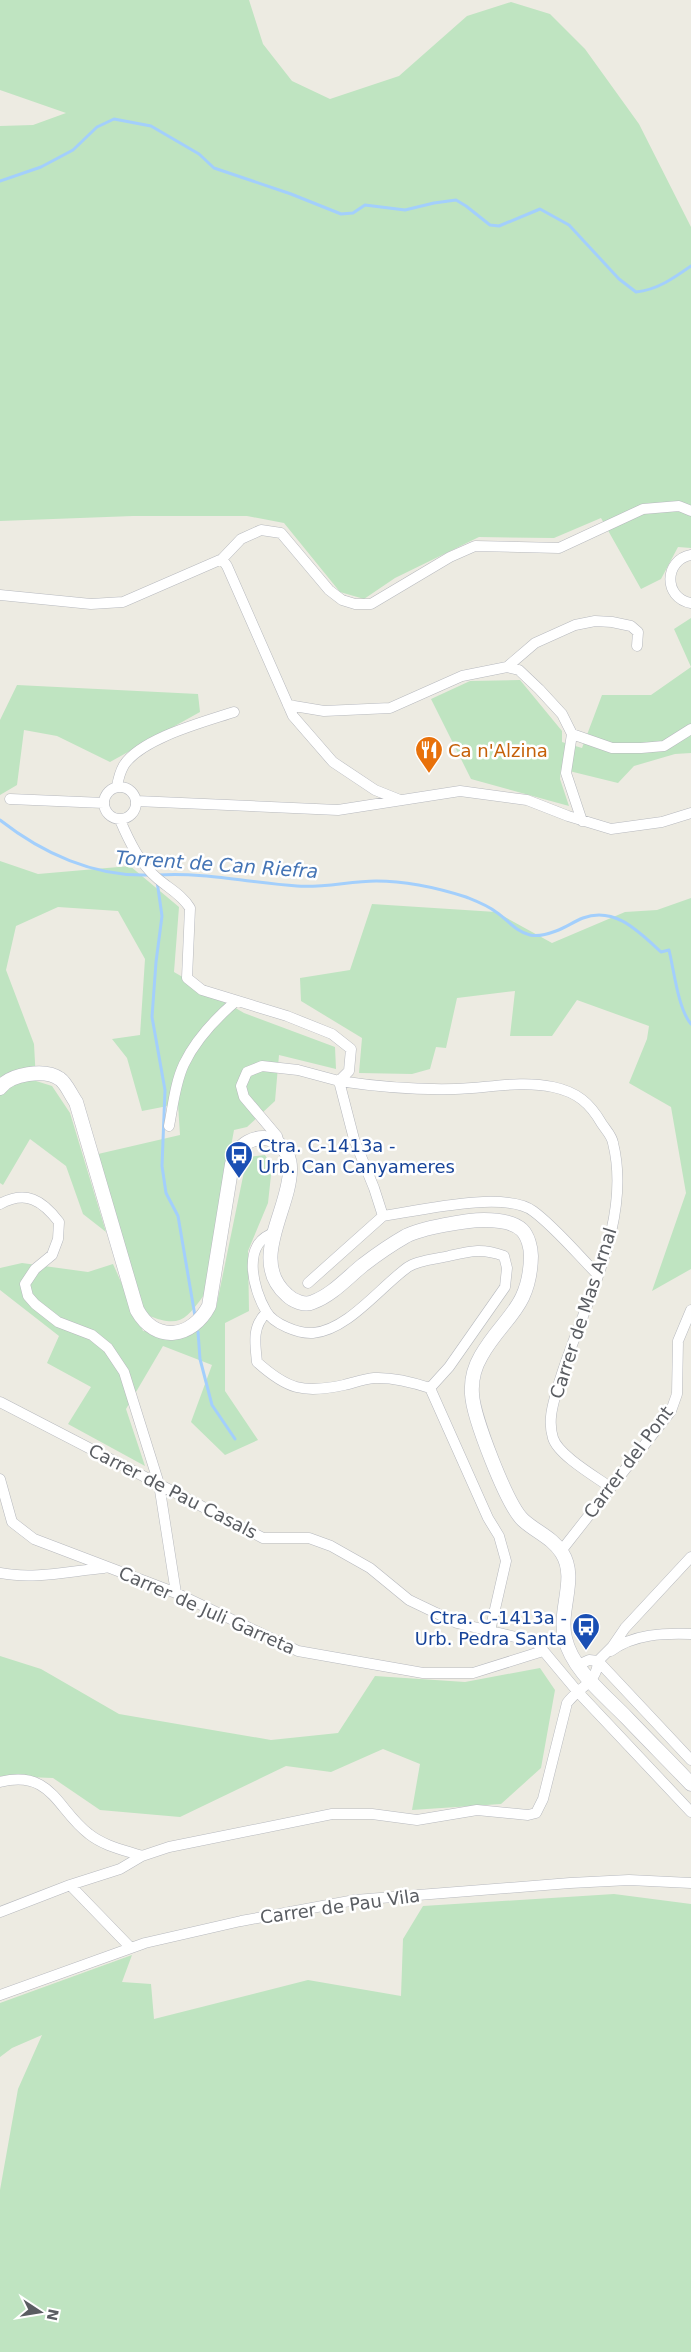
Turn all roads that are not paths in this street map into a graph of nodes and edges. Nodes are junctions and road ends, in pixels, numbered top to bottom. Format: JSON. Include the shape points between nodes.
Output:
{"nodes":[{"id":1,"x":691,"y":511,"type":"edge"},
{"id":2,"x":691,"y":555,"type":"edge"},
{"id":3,"x":222,"y":559,"type":"junction"},
{"id":4,"x":0,"y":595,"type":"edge"},
{"id":5,"x":691,"y":603,"type":"edge"},
{"id":6,"x":637,"y":646,"type":"dead end"},
{"id":7,"x":508,"y":667,"type":"junction"},
{"id":8,"x":288,"y":705,"type":"junction"},
{"id":9,"x":234,"y":712,"type":"dead end"},
{"id":10,"x":691,"y":729,"type":"edge"},
{"id":11,"x":572,"y":734,"type":"junction"},
{"id":12,"x":117,"y":787,"type":"junction"},
{"id":13,"x":10,"y":800,"type":"dead end"},
{"id":14,"x":400,"y":800,"type":"junction"},
{"id":15,"x":136,"y":801,"type":"junction"},
{"id":16,"x":104,"y":803,"type":"junction"},
{"id":17,"x":691,"y":813,"type":"edge"},
{"id":18,"x":120,"y":820,"type":"junction"},
{"id":19,"x":582,"y":821,"type":"junction"},
{"id":20,"x":236,"y":1000,"type":"junction"},
{"id":21,"x":338,"y":1081,"type":"junction"},
{"id":22,"x":0,"y":1088,"type":"edge"},
{"id":23,"x":262,"y":1117,"type":"junction"},
{"id":24,"x":169,"y":1126,"type":"dead end"},
{"id":25,"x":255,"y":1139,"type":"junction"},
{"id":26,"x":279,"y":1143,"type":"junction"},
{"id":27,"x":0,"y":1204,"type":"edge"},
{"id":28,"x":383,"y":1216,"type":"junction"},
{"id":29,"x":274,"y":1233,"type":"junction"},
{"id":30,"x":598,"y":1275,"type":"junction"},
{"id":31,"x":308,"y":1283,"type":"dead end"},
{"id":32,"x":691,"y":1310,"type":"edge"},
{"id":33,"x":266,"y":1313,"type":"junction"},
{"id":34,"x":430,"y":1388,"type":"junction"},
{"id":35,"x":0,"y":1402,"type":"edge"},
{"id":36,"x":0,"y":1478,"type":"edge"},
{"id":37,"x":160,"y":1484,"type":"junction"},
{"id":38,"x":610,"y":1487,"type":"junction"},
{"id":39,"x":561,"y":1551,"type":"junction"},
{"id":40,"x":691,"y":1556,"type":"edge"},
{"id":41,"x":108,"y":1567,"type":"junction"},
{"id":42,"x":0,"y":1573,"type":"edge"},
{"id":43,"x":176,"y":1593,"type":"junction"},
{"id":44,"x":490,"y":1631,"type":"junction"},
{"id":45,"x":691,"y":1634,"type":"edge"},
{"id":46,"x":543,"y":1651,"type":"junction"},
{"id":47,"x":575,"y":1660,"type":"junction"},
{"id":48,"x":598,"y":1661,"type":"junction"},
{"id":49,"x":563,"y":1674,"type":"junction"},
{"id":50,"x":591,"y":1682,"type":"junction"},
{"id":51,"x":577,"y":1691,"type":"junction"},
{"id":52,"x":691,"y":1760,"type":"edge"},
{"id":53,"x":0,"y":1782,"type":"edge"},
{"id":54,"x":691,"y":1784,"type":"edge"},
{"id":55,"x":691,"y":1812,"type":"edge"},
{"id":56,"x":142,"y":1856,"type":"junction"},
{"id":57,"x":691,"y":1883,"type":"edge"},
{"id":58,"x":70,"y":1885,"type":"junction"},
{"id":59,"x":0,"y":1912,"type":"edge"},
{"id":60,"x":130,"y":1947,"type":"junction"},
{"id":61,"x":0,"y":1994,"type":"edge"}],
"edges":[{"from":1,"to":3,"type":"street","via":[[679,506],[643,509],[559,548],[475,546],[450,557],[371,604],[342,600],[329,590],[281,533],[262,530],[241,539]]},
{"from":2,"to":5,"type":"street","via":[[675,563],[670,580],[671,588],[679,598]]},
{"from":3,"to":4,"type":"street","via":[[123,602],[90,604]]},
{"from":3,"to":8,"type":"street"},
{"from":6,"to":7,"type":"street","via":[[638,632],[631,626],[595,621],[535,643]]},
{"from":7,"to":8,"type":"street","via":[[462,676],[390,708],[324,711]]},
{"from":7,"to":11,"type":"street","via":[[520,670],[539,689],[562,714]]},
{"from":8,"to":14,"type":"street","via":[[293,716],[333,762],[375,790]]},
{"from":9,"to":12,"type":"street","via":[[145,746],[124,766]]},
{"from":10,"to":11,"type":"street","via":[[664,746],[641,748],[612,748]]},
{"from":11,"to":19,"type":"street","via":[[566,773]]},
{"from":12,"to":15,"type":"street","via":[[130,790]]},
{"from":12,"to":16,"type":"street","via":[[108,793]]},
{"from":13,"to":16,"type":"street"},
{"from":14,"to":15,"type":"street","via":[[338,810]]},
{"from":14,"to":19,"type":"street","via":[[460,791],[527,800]]},
{"from":15,"to":18,"type":"street","via":[[134,812]]},
{"from":16,"to":18,"type":"street","via":[[108,815]]},
{"from":17,"to":19,"type":"street","via":[[662,822],[610,829]]},
{"from":18,"to":20,"type":"street","via":[[132,846],[157,878],[184,898],[190,908],[187,978],[202,990]]},
{"from":20,"to":21,"type":"street","via":[[332,1034],[351,1049],[349,1071]]},
{"from":20,"to":24,"type":"street","via":[[200,1037],[183,1065]]},
{"from":21,"to":23,"type":"street","name":"Carrer de Mas Arnal","via":[[262,1066],[247,1072],[241,1086],[244,1098]]},
{"from":21,"to":28,"type":"street","via":[[354,1139]]},
{"from":21,"to":30,"type":"street","name":"Carrer de Mas Arnal","via":[[397,1089],[513,1085],[552,1087],[577,1095],[592,1106],[613,1141],[617,1165],[609,1244]]},
{"from":22,"to":25,"type":"main road","via":[[22,1075],[42,1074],[60,1078],[76,1102],[137,1310],[142,1318],[161,1332],[184,1331],[203,1317],[209,1306],[232,1164],[244,1144]]},
{"from":23,"to":25,"type":"street"},
{"from":23,"to":26,"type":"street","name":"Carrer de Mas Arnal"},
{"from":25,"to":26,"type":"main road","via":[[270,1138]]},
{"from":26,"to":29,"type":"main road","via":[[290,1161],[291,1174]]},
{"from":27,"to":37,"type":"street","via":[[14,1197],[31,1198],[49,1208],[59,1222],[58,1240],[52,1255],[35,1269],[25,1284],[28,1296],[58,1322],[92,1335],[108,1348],[124,1372]]},
{"from":28,"to":30,"type":"street","via":[[485,1201],[514,1203],[532,1210]]},
{"from":28,"to":31,"type":"street"},
{"from":29,"to":33,"type":"street","via":[[264,1236],[257,1244],[252,1264]]},
{"from":29,"to":39,"type":"main road","via":[[271,1257],[276,1281],[288,1297],[310,1304],[330,1293],[364,1264],[408,1235],[473,1220],[499,1219],[522,1229],[531,1247],[531,1274],[520,1304],[481,1356],[471,1380],[473,1405],[510,1504],[522,1519]]},
{"from":30,"to":38,"type":"street","name":"Carrer de Mas Arnal","via":[[550,1416],[553,1440],[576,1464]]},
{"from":32,"to":38,"type":"street","name":"Carrer del Pont","via":[[678,1341],[677,1394],[671,1411]]},
{"from":33,"to":34,"type":"street","via":[[254,1333],[257,1362],[276,1379],[304,1390],[373,1378],[404,1380]]},
{"from":33,"to":34,"type":"street","via":[[283,1326],[311,1333],[332,1329],[410,1265],[476,1250],[504,1256],[507,1268],[505,1287],[449,1367]]},
{"from":34,"to":44,"type":"street","via":[[499,1536],[506,1561]]},
{"from":35,"to":37,"type":"street","name":"Carrer de Pau Casals"},
{"from":36,"to":41,"type":"street","name":"Carrer de Juli Garreta","via":[[12,1522],[34,1539]]},
{"from":37,"to":43,"type":"street"},
{"from":37,"to":44,"type":"street","name":"Carrer de Pau Casals","via":[[263,1538],[309,1538],[331,1546],[370,1568],[409,1600],[456,1623]]},
{"from":38,"to":39,"type":"street","name":"Carrer del Pont"},
{"from":39,"to":47,"type":"main road","via":[[568,1567],[563,1626],[565,1640]]},
{"from":40,"to":48,"type":"street"},
{"from":41,"to":42,"type":"street","via":[[36,1575]]},
{"from":41,"to":43,"type":"street","name":"Carrer de Juli Garreta"},
{"from":43,"to":46,"type":"street","name":"Carrer de Juli Garreta","via":[[298,1651],[423,1673],[473,1673]]},
{"from":44,"to":46,"type":"street","name":"Carrer de Pau Casals","via":[[536,1642]]},
{"from":45,"to":48,"type":"street","via":[[669,1633],[632,1639]]},
{"from":46,"to":49,"type":"street","name":"Carrer de Pau Casals"},
{"from":47,"to":48,"type":"street"},
{"from":47,"to":49,"type":"street"},
{"from":47,"to":50,"type":"main road"},
{"from":48,"to":50,"type":"street","via":[[597,1672]]},
{"from":48,"to":52,"type":"street"},
{"from":49,"to":51,"type":"street","name":"Carrer de Pau Casals"},
{"from":50,"to":51,"type":"street"},
{"from":50,"to":54,"type":"main road"},
{"from":51,"to":55,"type":"street","name":"Carrer de Pau Casals"},
{"from":51,"to":56,"type":"street","via":[[567,1703],[543,1799],[536,1813],[477,1810],[417,1820],[372,1814],[332,1814],[169,1847]]},
{"from":53,"to":56,"type":"street","via":[[20,1780],[43,1786],[58,1798],[91,1836]]},
{"from":56,"to":58,"type":"street","via":[[120,1869]]},
{"from":57,"to":60,"type":"street","name":"Carrer de Pau Vila","via":[[629,1880],[375,1897],[241,1921]]},
{"from":58,"to":59,"type":"street"},
{"from":58,"to":60,"type":"street"},
{"from":60,"to":61,"type":"street","name":"Carrer de Pau Vila"}]}
